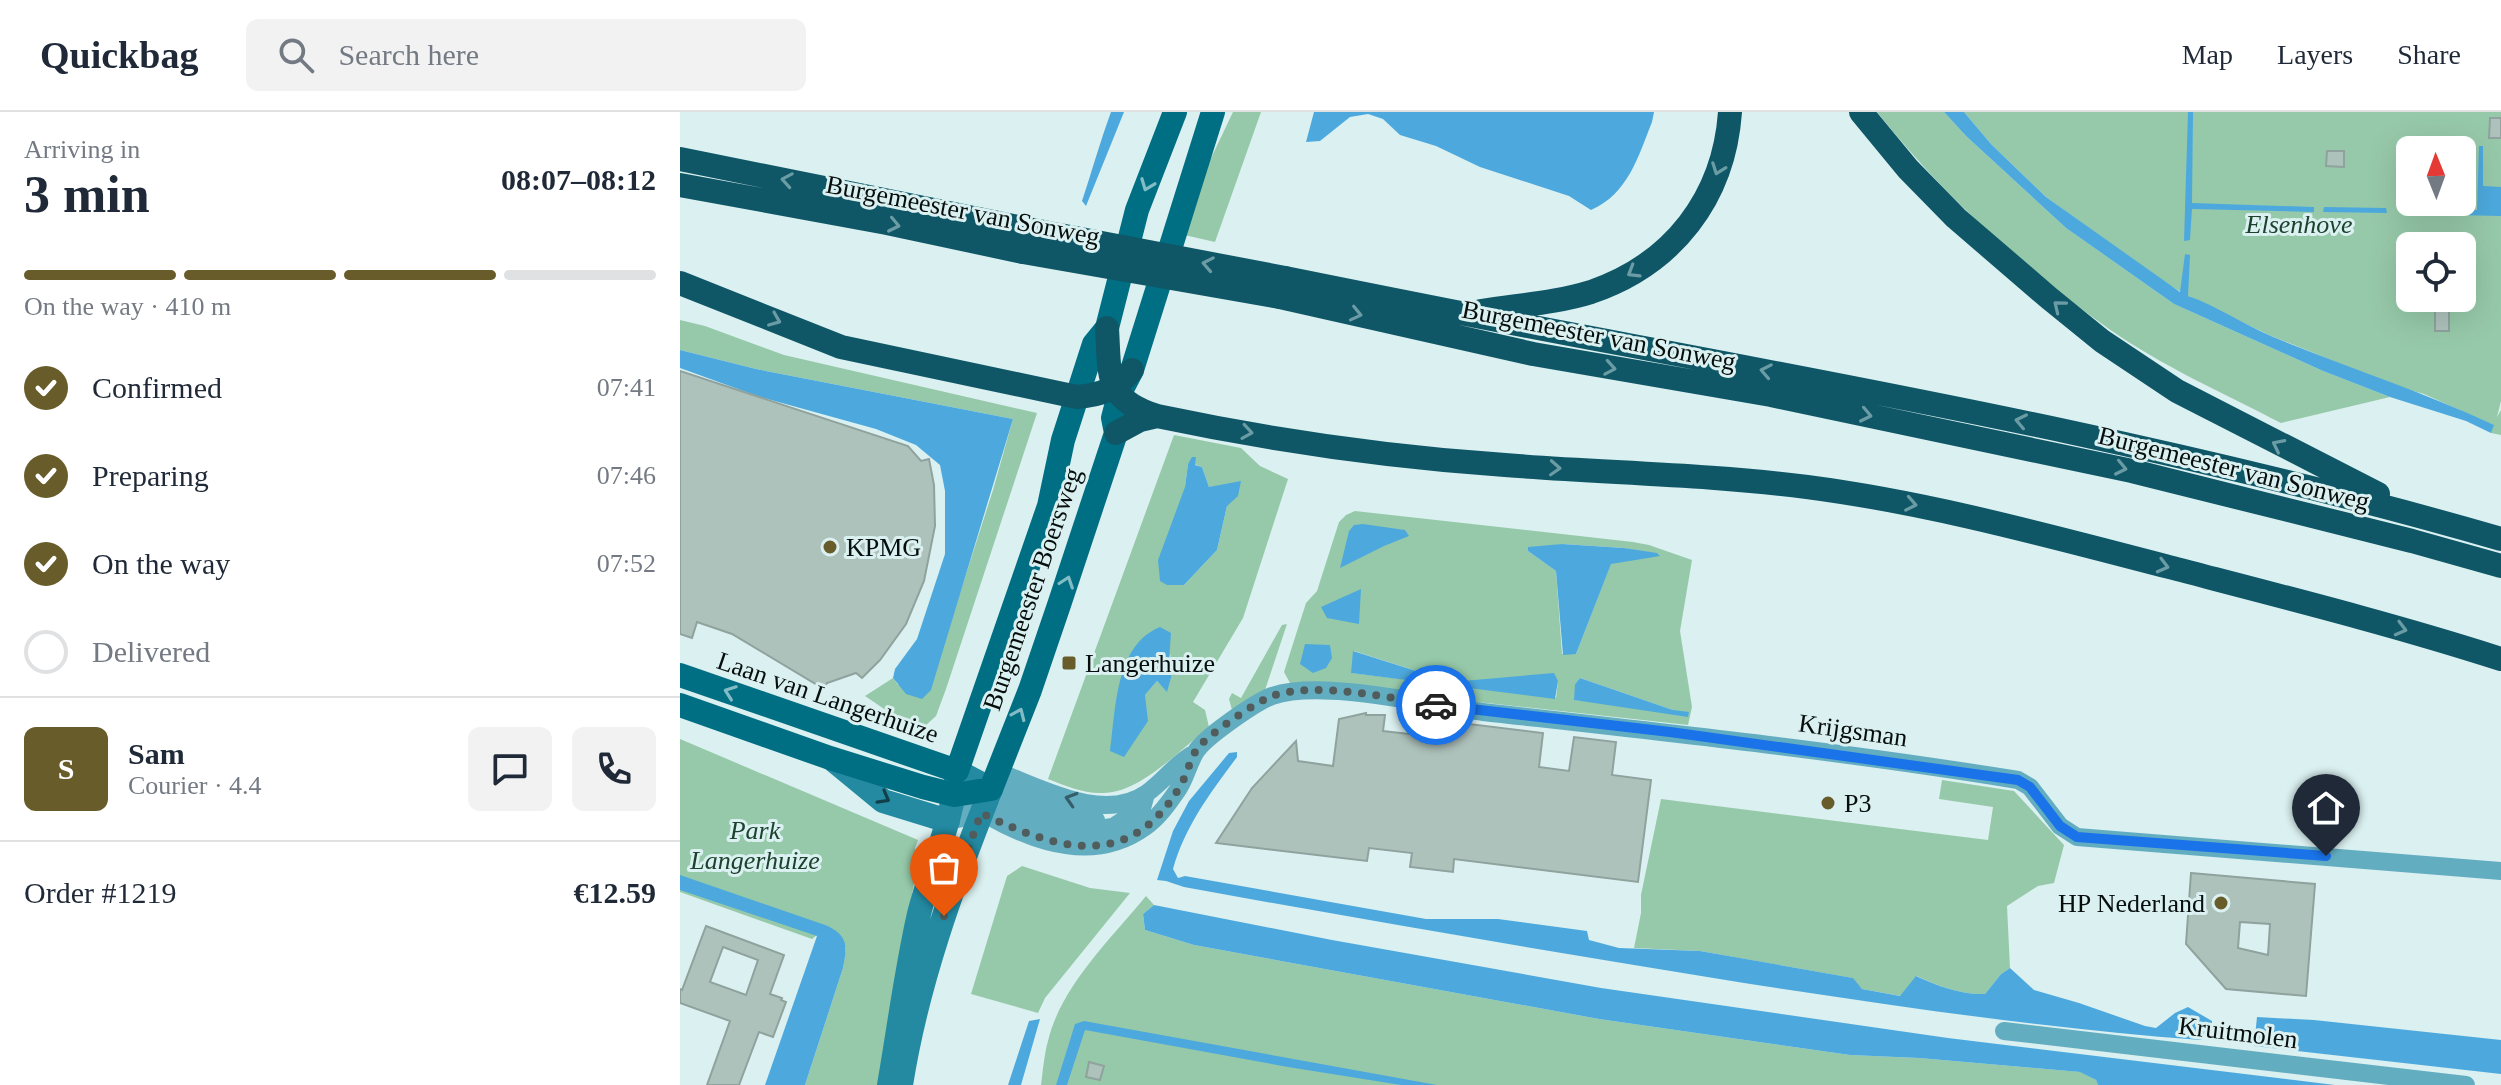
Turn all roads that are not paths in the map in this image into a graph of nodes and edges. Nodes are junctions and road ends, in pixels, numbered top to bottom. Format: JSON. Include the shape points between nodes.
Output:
{"nodes":[{"id":1,"x":1175,"y":112,"type":"edge"},
{"id":2,"x":1213,"y":112,"type":"edge"},
{"id":3,"x":1730,"y":112,"type":"edge"},
{"id":4,"x":1861,"y":112,"type":"edge"},
{"id":5,"x":680,"y":159,"type":"edge"},
{"id":6,"x":680,"y":185,"type":"edge"},
{"id":7,"x":1026,"y":240,"type":"junction"},
{"id":8,"x":680,"y":283,"type":"edge"},
{"id":9,"x":1282,"y":288,"type":"junction"},
{"id":10,"x":1467,"y":314,"type":"junction"},
{"id":11,"x":1107,"y":328,"type":"junction"},
{"id":12,"x":1132,"y":370,"type":"joint"},
{"id":13,"x":1116,"y":392,"type":"junction"},
{"id":14,"x":1077,"y":397,"type":"junction"},
{"id":15,"x":1157,"y":416,"type":"junction"},
{"id":16,"x":1113,"y":441,"type":"junction"},
{"id":17,"x":2423,"y":516,"type":"junction"},
{"id":18,"x":2501,"y":539,"type":"edge"},
{"id":19,"x":2501,"y":566,"type":"edge"},
{"id":20,"x":2501,"y":659,"type":"edge"},
{"id":21,"x":680,"y":675,"type":"edge"},
{"id":22,"x":680,"y":705,"type":"edge"},
{"id":23,"x":1195,"y":753,"type":"junction"},
{"id":24,"x":830,"y":758,"type":"junction"},
{"id":25,"x":994,"y":780,"type":"junction"},
{"id":26,"x":956,"y":783,"type":"junction"},
{"id":27,"x":1146,"y":794,"type":"junction"},
{"id":28,"x":981,"y":813,"type":"junction"},
{"id":29,"x":948,"y":821,"type":"junction"},
{"id":30,"x":1118,"y":821,"type":"junction"},
{"id":31,"x":2501,"y":871,"type":"edge"},
{"id":32,"x":2004,"y":1031,"type":"dead end"},
{"id":33,"x":889,"y":1085,"type":"edge"},
{"id":34,"x":901,"y":1085,"type":"edge"},
{"id":35,"x":2466,"y":1085,"type":"edge"}],
"edges":[{"from":1,"to":11,"type":"main road","name":"Burgemeester Boersweg","one_way":true,"via":[[1137,210]]},
{"from":2,"to":12,"type":"main road"},
{"from":3,"to":10,"type":"highway","one_way":true,"via":[[1728,138],[1711,189],[1672,244],[1649,262],[1589,292]]},
{"from":17,"to":4,"type":"highway","one_way":true,"via":[[2177,391],[2102,341],[1956,218]]},
{"from":7,"to":5,"type":"highway","name":"Burgemeester van Sonweg","one_way":true},
{"from":6,"to":7,"type":"highway","name":"Burgemeester van Sonweg","one_way":true,"via":[[887,223]]},
{"from":7,"to":9,"type":"highway","name":"Burgemeester van Sonweg","bridge":true},
{"from":8,"to":14,"type":"highway","one_way":true,"via":[[841,347]]},
{"from":9,"to":10,"type":"highway","name":"Burgemeester van Sonweg"},
{"from":9,"to":19,"type":"highway","name":"Burgemeester van Sonweg","one_way":true,"via":[[1533,354],[1771,395],[2103,464]]},
{"from":17,"to":10,"type":"highway","name":"Burgemeester van Sonweg","one_way":true,"via":[[2019,421]]},
{"from":11,"to":13,"type":"highway"},
{"from":11,"to":14,"type":"main road","name":"Burgemeester Boersweg","via":[[1094,344]]},
{"from":12,"to":13,"type":"highway"},
{"from":13,"to":14,"type":"highway"},
{"from":13,"to":15,"type":"highway"},
{"from":13,"to":16,"type":"main road","name":"Burgemeester Boersweg"},
{"from":14,"to":26,"type":"main road","name":"Burgemeester Boersweg","via":[[1049,506]]},
{"from":15,"to":16,"type":"highway","via":[[1140,420]]},
{"from":15,"to":20,"type":"highway","one_way":true,"via":[[1369,451],[1504,465],[1673,473],[1878,498],[2114,553]]},
{"from":25,"to":16,"type":"main road","name":"Burgemeester Boersweg","one_way":true,"via":[[1038,667]]},
{"from":17,"to":18,"type":"highway","name":"Burgemeester van Sonweg"},
{"from":26,"to":21,"type":"main road","name":"Laan van Langerhuize","one_way":true},
{"from":22,"to":24,"type":"main road","name":"Laan van Langerhuize"},
{"from":23,"to":27,"type":"street","name":"Krijgsman"},
{"from":23,"to":28,"type":"street","name":"Krijgsman","via":[[1180,788],[1157,818],[1113,843],[1058,844]]},
{"from":23,"to":31,"type":"street","name":"Krijgsman","via":[[1202,742],[1272,696],[1337,692],[2018,780],[2077,837]]},
{"from":24,"to":26,"type":"main road","name":"Laan van Langerhuize"},
{"from":24,"to":29,"type":"street","name":"Laan van Langerhuize","one_way":true,"via":[[883,801]]},
{"from":25,"to":26,"type":"main road"},
{"from":27,"to":25,"type":"street","name":"Krijgsman","one_way":true,"via":[[1097,805]]},
{"from":25,"to":28,"type":"street","name":"Burgemeester Boersweg"},
{"from":25,"to":30,"type":"street","via":[[1074,817]]},
{"from":26,"to":28,"type":"street"},
{"from":26,"to":29,"type":"street","name":"Burgemeester Boersweg"},
{"from":27,"to":30,"type":"street","name":"Krijgsman","via":[[1142,808]]},
{"from":28,"to":29,"type":"street"},
{"from":28,"to":30,"type":"street","name":"Krijgsman","via":[[1007,809],[1081,831],[1113,827]]},
{"from":28,"to":34,"type":"street","name":"Burgemeester Boersweg","via":[[925,971]]},
{"from":29,"to":33,"type":"street","name":"Burgemeester Boersweg","via":[[919,914]]},
{"from":32,"to":35,"type":"street","name":"Kruitmolen"}]}
